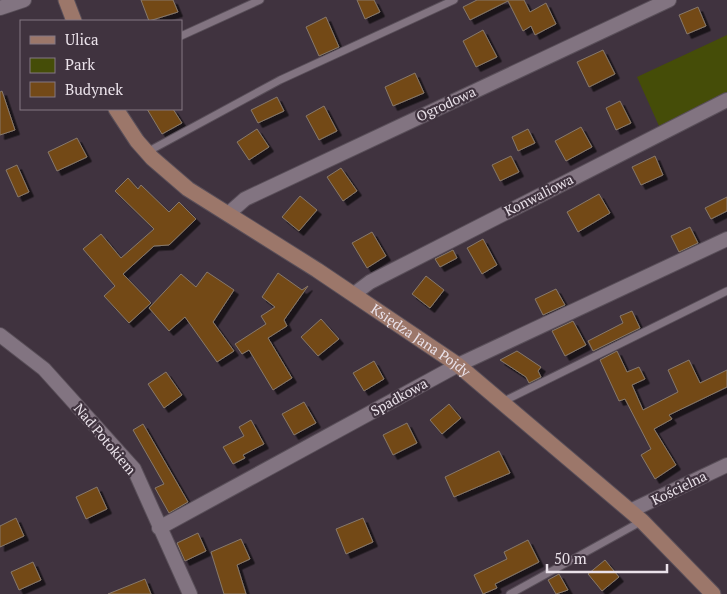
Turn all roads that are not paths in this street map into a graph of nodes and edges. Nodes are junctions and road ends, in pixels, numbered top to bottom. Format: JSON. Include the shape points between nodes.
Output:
{"nodes":[{"id":1,"x":24,"y":0,"type":"edge"},
{"id":2,"x":66,"y":0,"type":"edge"},
{"id":3,"x":260,"y":0,"type":"edge"},
{"id":4,"x":454,"y":0,"type":"edge"},
{"id":5,"x":669,"y":0,"type":"edge"},
{"id":6,"x":0,"y":8,"type":"edge"},
{"id":7,"x":74,"y":20,"type":"edge"},
{"id":8,"x":182,"y":36,"type":"edge"},
{"id":9,"x":727,"y":100,"type":"edge"},
{"id":10,"x":117,"y":110,"type":"edge"},
{"id":11,"x":147,"y":152,"type":"junction"},
{"id":12,"x":228,"y":214,"type":"junction"},
{"id":13,"x":727,"y":239,"type":"edge"},
{"id":14,"x":727,"y":291,"type":"edge"},
{"id":15,"x":354,"y":294,"type":"junction"},
{"id":16,"x":0,"y":335,"type":"edge"},
{"id":17,"x":458,"y":365,"type":"junction"},
{"id":18,"x":502,"y":402,"type":"junction"},
{"id":19,"x":727,"y":464,"type":"edge"},
{"id":20,"x":636,"y":516,"type":"junction"},
{"id":21,"x":159,"y":528,"type":"junction"},
{"id":22,"x":190,"y":594,"type":"edge"},
{"id":23,"x":510,"y":594,"type":"edge"},
{"id":24,"x":713,"y":594,"type":"edge"}],
"edges":[{"from":1,"to":6,"type":"street"},
{"from":2,"to":7,"type":"street"},
{"from":3,"to":8,"type":"lane"},
{"from":4,"to":11,"type":"lane","via":[[280,80]]},
{"from":5,"to":12,"type":"street","name":"Ogrodowa","via":[[245,199]]},
{"from":9,"to":15,"type":"street","name":"Konwaliowa","via":[[370,282]]},
{"from":10,"to":11,"type":"street","name":"Księdza Jana Pojdy"},
{"from":11,"to":12,"type":"street","name":"Księdza Jana Pojdy","via":[[176,179]]},
{"from":12,"to":15,"type":"street","name":"Księdza Jana Pojdy"},
{"from":13,"to":17,"type":"street","name":"Spadkowa"},
{"from":14,"to":18,"type":"lane"},
{"from":15,"to":17,"type":"street","name":"Księdza Jana Pojdy"},
{"from":16,"to":21,"type":"street","name":"Nad Potokiem","via":[[44,369],[134,469]]},
{"from":17,"to":18,"type":"street","name":"Księdza Jana Pojdy"},
{"from":17,"to":21,"type":"street","name":"Spadkowa"},
{"from":18,"to":20,"type":"street","name":"Księdza Jana Pojdy"},
{"from":19,"to":20,"type":"street","name":"Kościelna"},
{"from":20,"to":23,"type":"lane"},
{"from":20,"to":24,"type":"street","name":"Księdza Jana Pojdy"},
{"from":21,"to":22,"type":"street","name":"Nad Potokiem"}]}
